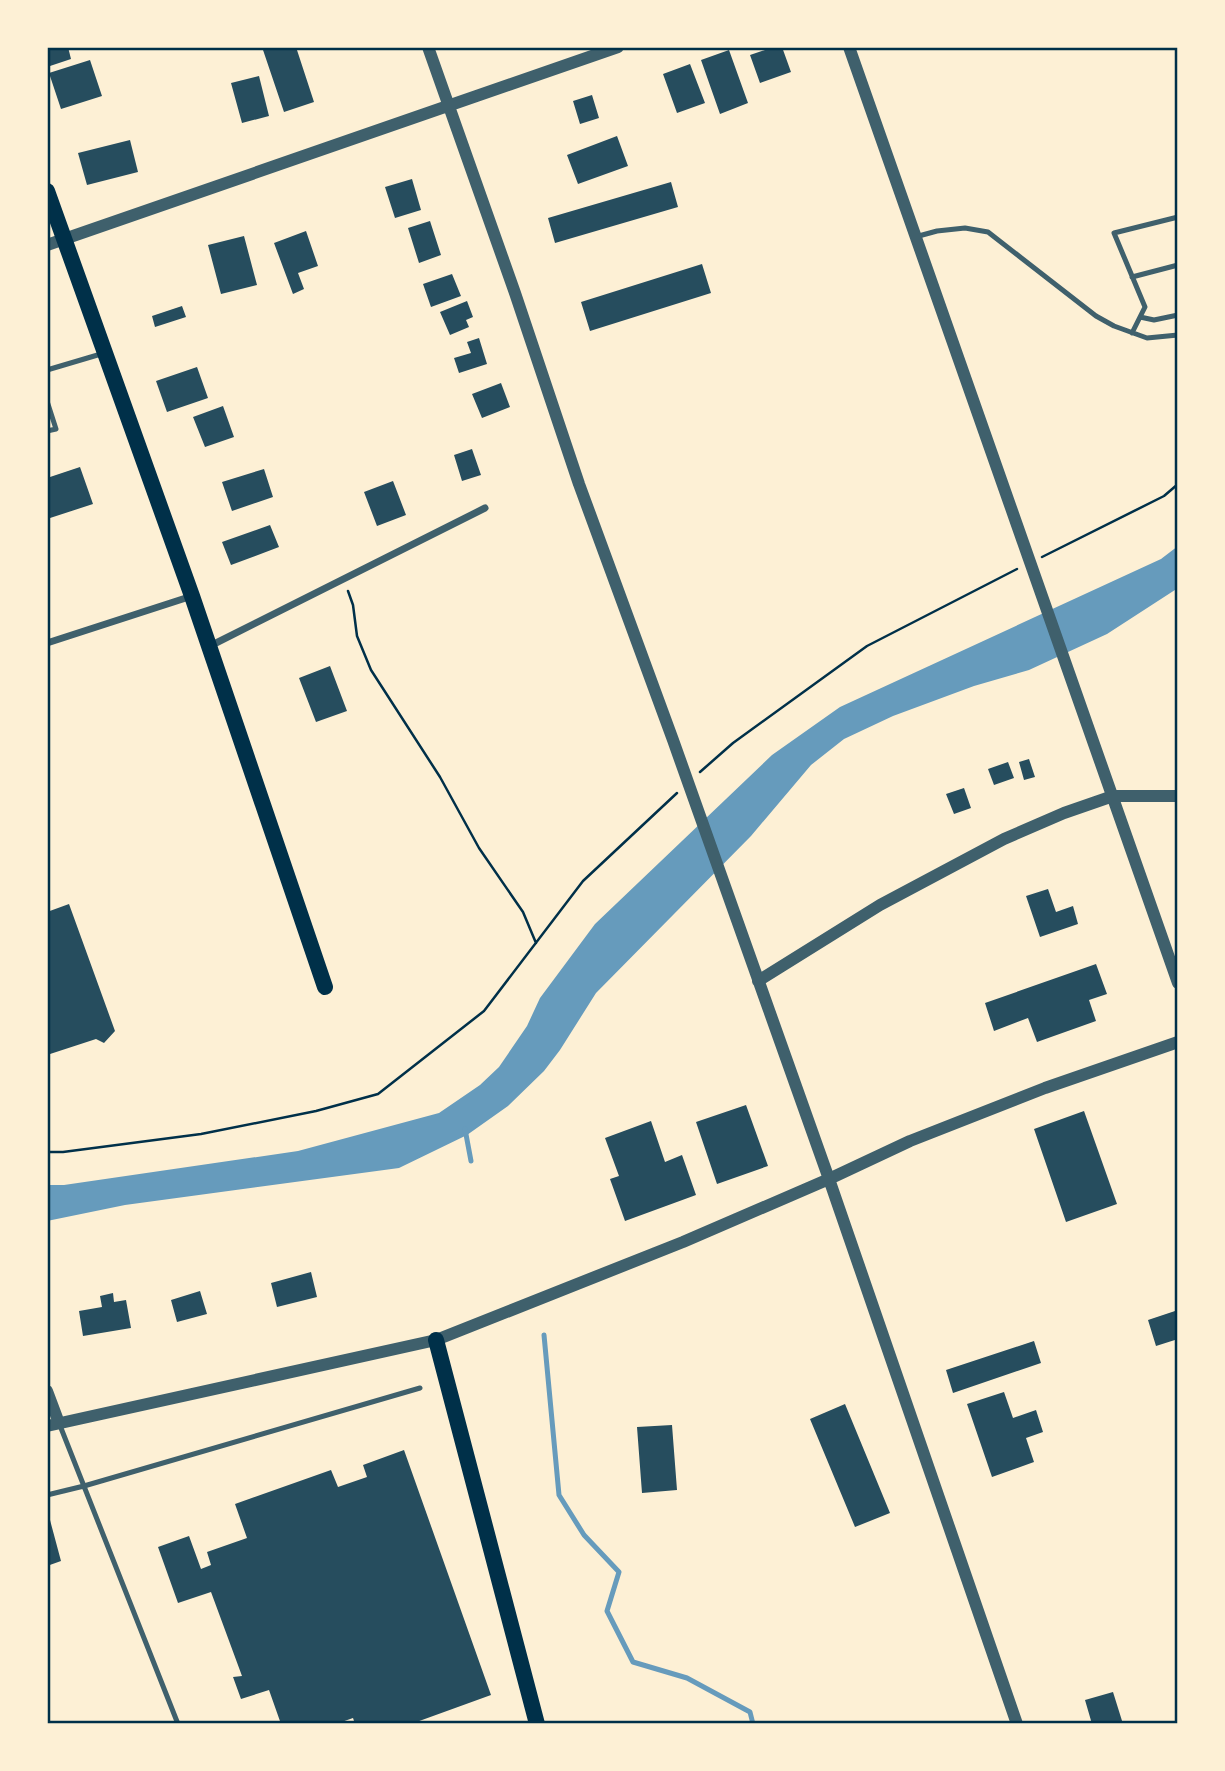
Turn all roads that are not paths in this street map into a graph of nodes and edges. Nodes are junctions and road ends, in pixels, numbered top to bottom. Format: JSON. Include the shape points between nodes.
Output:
{"nodes":[{"id":1,"x":428,"y":47,"type":"edge"},
{"id":2,"x":618,"y":47,"type":"edge"},
{"id":3,"x":849,"y":47,"type":"edge"},
{"id":4,"x":449,"y":107,"type":"junction"},
{"id":5,"x":47,"y":191,"type":"edge"},
{"id":6,"x":1178,"y":217,"type":"edge"},
{"id":7,"x":914,"y":237,"type":"junction"},
{"id":8,"x":65,"y":241,"type":"junction"},
{"id":9,"x":47,"y":245,"type":"edge"},
{"id":10,"x":1178,"y":265,"type":"edge"},
{"id":11,"x":1132,"y":277,"type":"junction"},
{"id":12,"x":1178,"y":314,"type":"edge"},
{"id":13,"x":1140,"y":317,"type":"junction"},
{"id":14,"x":1132,"y":333,"type":"junction"},
{"id":15,"x":1178,"y":335,"type":"edge"},
{"id":16,"x":104,"y":353,"type":"junction"},
{"id":17,"x":47,"y":370,"type":"edge"},
{"id":18,"x":47,"y":401,"type":"edge"},
{"id":19,"x":47,"y":431,"type":"edge"},
{"id":20,"x":485,"y":508,"type":"dead end"},
{"id":21,"x":192,"y":596,"type":"junction"},
{"id":22,"x":47,"y":643,"type":"edge"},
{"id":23,"x":209,"y":647,"type":"junction"},
{"id":24,"x":1112,"y":796,"type":"junction"},
{"id":25,"x":1178,"y":796,"type":"edge"},
{"id":26,"x":758,"y":981,"type":"junction"},
{"id":27,"x":1178,"y":983,"type":"edge"},
{"id":28,"x":325,"y":987,"type":"dead end"},
{"id":29,"x":1178,"y":1042,"type":"edge"},
{"id":30,"x":830,"y":1179,"type":"junction"},
{"id":31,"x":436,"y":1340,"type":"junction"},
{"id":32,"x":419,"y":1388,"type":"dead end"},
{"id":33,"x":47,"y":1391,"type":"edge"},
{"id":34,"x":53,"y":1424,"type":"edge"},
{"id":35,"x":84,"y":1486,"type":"junction"},
{"id":36,"x":47,"y":1495,"type":"edge"},
{"id":37,"x":178,"y":1724,"type":"edge"},
{"id":38,"x":537,"y":1724,"type":"edge"},
{"id":39,"x":1017,"y":1724,"type":"edge"}],
"edges":[{"from":1,"to":4,"type":"street"},
{"from":2,"to":4,"type":"street"},
{"from":3,"to":7,"type":"street"},
{"from":4,"to":8,"type":"street"},
{"from":4,"to":26,"type":"street"},
{"from":5,"to":8,"type":"main road"},
{"from":6,"to":11,"type":"lane","via":[[1114,233]]},
{"from":7,"to":14,"type":"lane","via":[[965,228],[988,232],[1096,316]]},
{"from":7,"to":24,"type":"street"},
{"from":8,"to":9,"type":"street"},
{"from":8,"to":16,"type":"main road"},
{"from":10,"to":11,"type":"lane"},
{"from":11,"to":13,"type":"lane","via":[[1145,307]]},
{"from":12,"to":13,"type":"lane","via":[[1154,320]]},
{"from":13,"to":14,"type":"lane"},
{"from":14,"to":15,"type":"lane","via":[[1147,338]]},
{"from":16,"to":17,"type":"lane"},
{"from":16,"to":21,"type":"main road"},
{"from":18,"to":19,"type":"lane","via":[[56,429]]},
{"from":20,"to":23,"type":"street"},
{"from":21,"to":22,"type":"street"},
{"from":21,"to":23,"type":"main road"},
{"from":23,"to":28,"type":"main road"},
{"from":24,"to":25,"type":"street"},
{"from":24,"to":26,"type":"street","via":[[957,863]]},
{"from":24,"to":27,"type":"street"},
{"from":26,"to":30,"type":"street"},
{"from":29,"to":30,"type":"street","via":[[910,1141]]},
{"from":30,"to":31,"type":"street"},
{"from":30,"to":39,"type":"street"},
{"from":31,"to":34,"type":"street"},
{"from":31,"to":38,"type":"main road"},
{"from":32,"to":35,"type":"lane"},
{"from":33,"to":34,"type":"street"},
{"from":34,"to":35,"type":"lane"},
{"from":35,"to":36,"type":"lane"},
{"from":35,"to":37,"type":"lane"}]}
